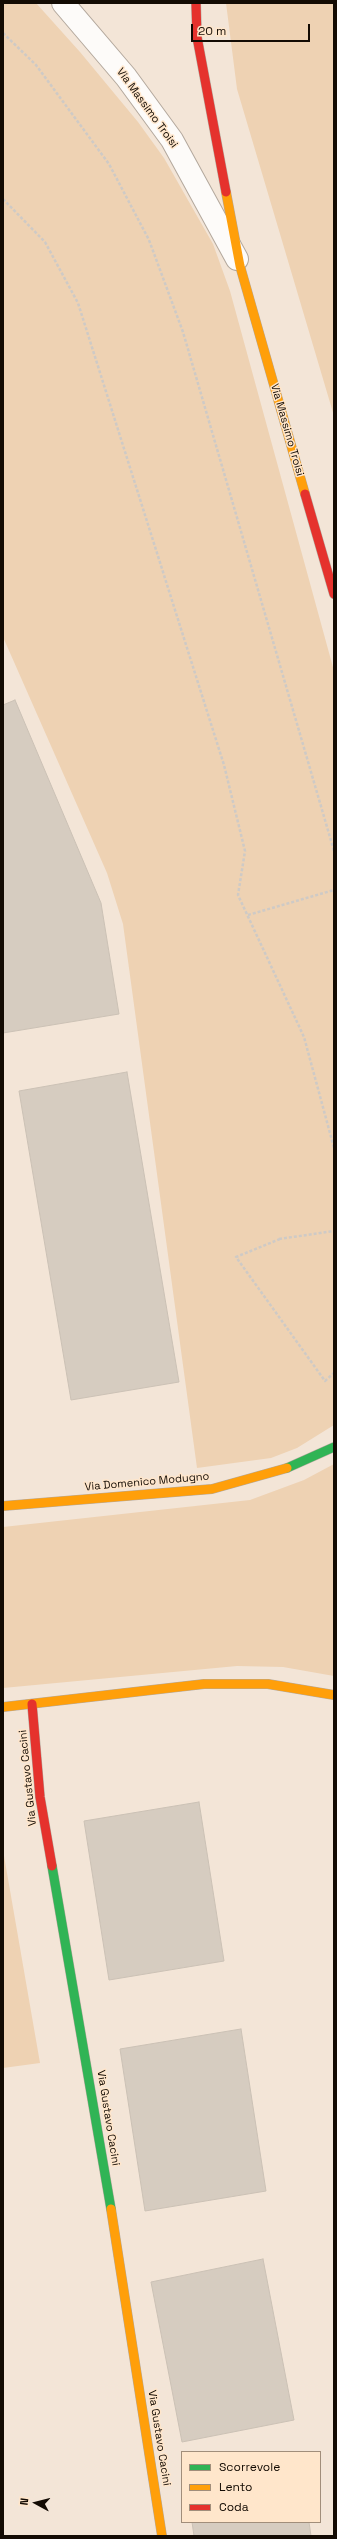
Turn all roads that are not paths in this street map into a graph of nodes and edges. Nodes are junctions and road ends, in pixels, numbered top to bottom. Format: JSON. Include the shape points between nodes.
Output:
{"nodes":[{"id":1,"x":63,"y":3,"type":"edge"},
{"id":2,"x":196,"y":3,"type":"edge"},
{"id":3,"x":240,"y":266,"type":"junction"},
{"id":4,"x":334,"y":594,"type":"edge"},
{"id":5,"x":334,"y":1447,"type":"edge"},
{"id":6,"x":3,"y":1506,"type":"edge"},
{"id":7,"x":334,"y":1695,"type":"edge"},
{"id":8,"x":32,"y":1704,"type":"junction"},
{"id":9,"x":3,"y":1708,"type":"edge"},
{"id":10,"x":162,"y":2536,"type":"edge"}],
"edges":[{"from":1,"to":3,"type":"street","name":"Via Massimo Troisi","via":[[126,77],[172,140]]},
{"from":2,"to":3,"type":"street","name":"Via Massimo Troisi","via":[[197,37]]},
{"from":3,"to":4,"type":"street","name":"Via Massimo Troisi"},
{"from":5,"to":6,"type":"street","name":"Via Domenico Modugno","via":[[290,1467],[212,1489]]},
{"from":7,"to":8,"type":"street","via":[[268,1684],[204,1684]]},
{"from":8,"to":9,"type":"street"},
{"from":8,"to":10,"type":"street","name":"Via Gustavo Cacini","via":[[40,1797],[94,2100]]}]}
